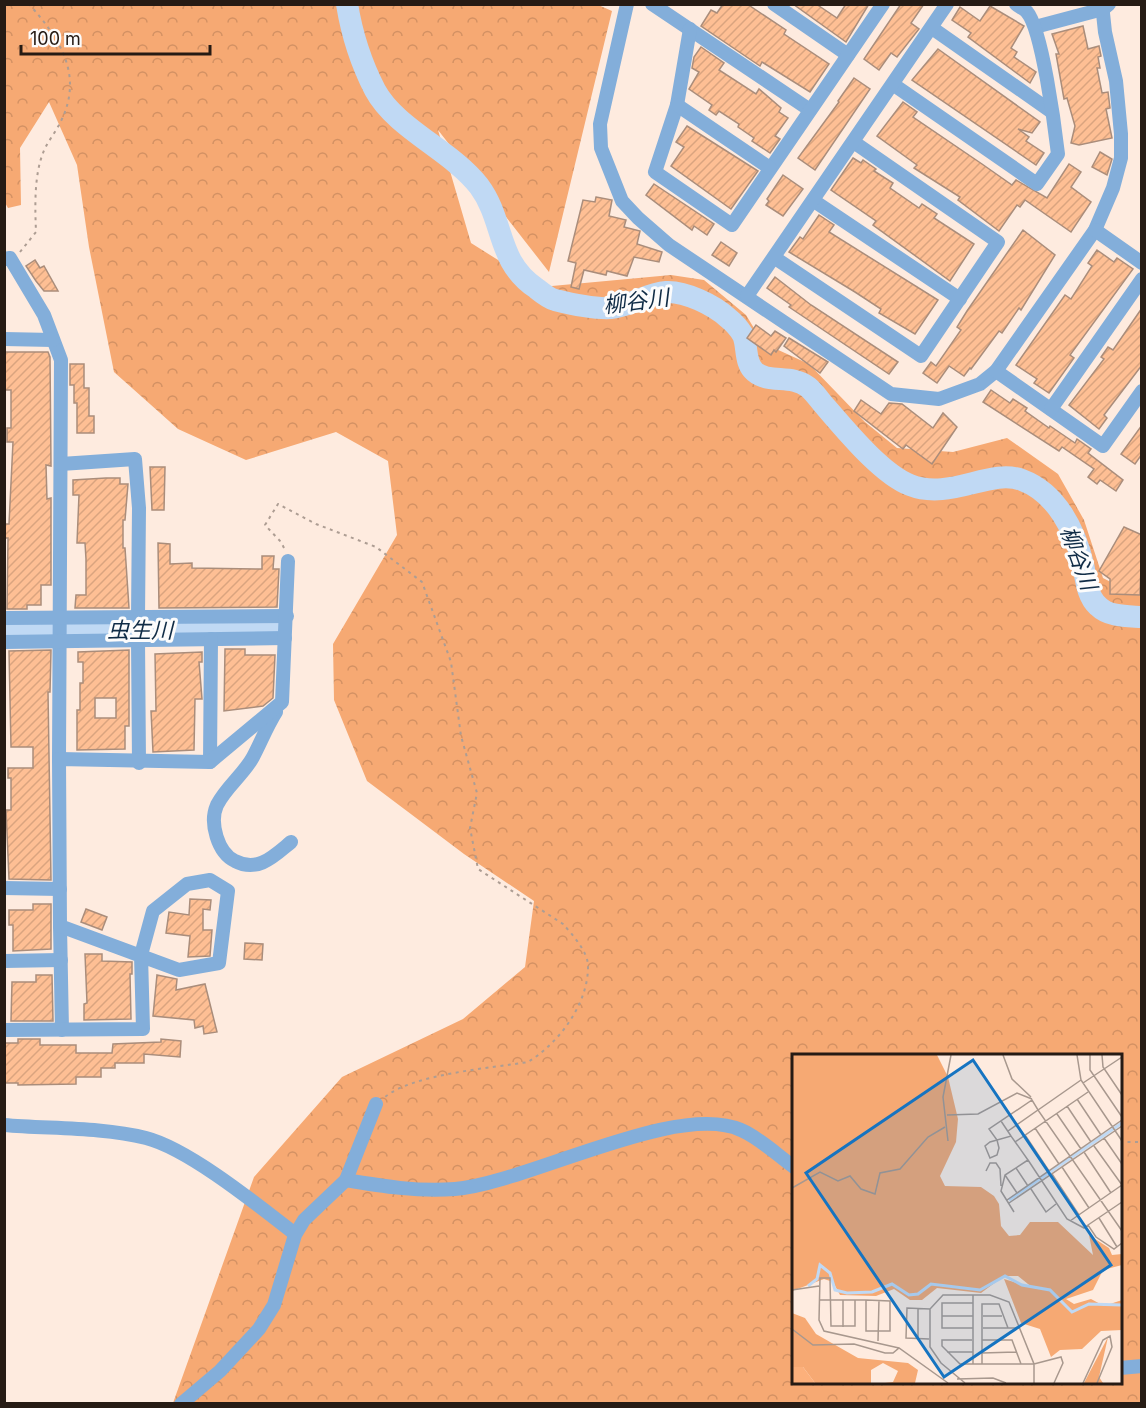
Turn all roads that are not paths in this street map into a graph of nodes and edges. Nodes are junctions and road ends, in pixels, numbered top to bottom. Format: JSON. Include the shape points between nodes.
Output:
{"nodes":[{"id":1,"x":627,"y":4,"type":"edge"},
{"id":2,"x":652,"y":4,"type":"edge"},
{"id":3,"x":774,"y":4,"type":"edge"},
{"id":4,"x":883,"y":4,"type":"edge"},
{"id":5,"x":947,"y":4,"type":"edge"},
{"id":6,"x":1016,"y":4,"type":"edge"},
{"id":7,"x":1105,"y":6,"type":"edge"},
{"id":8,"x":1035,"y":27,"type":"junction"},
{"id":9,"x":932,"y":28,"type":"junction"},
{"id":10,"x":690,"y":29,"type":"junction"},
{"id":11,"x":848,"y":55,"type":"junction"},
{"id":12,"x":894,"y":85,"type":"junction"},
{"id":13,"x":676,"y":105,"type":"junction"},
{"id":14,"x":810,"y":110,"type":"junction"},
{"id":15,"x":1053,"y":112,"type":"junction"},
{"id":16,"x":855,"y":143,"type":"junction"},
{"id":17,"x":770,"y":168,"type":"junction"},
{"id":18,"x":814,"y":201,"type":"junction"},
{"id":19,"x":1095,"y":230,"type":"junction"},
{"id":20,"x":7,"y":258,"type":"edge"},
{"id":21,"x":775,"y":258,"type":"junction"},
{"id":22,"x":1142,"y":263,"type":"edge"},
{"id":23,"x":1142,"y":279,"type":"edge"},
{"id":24,"x":747,"y":296,"type":"junction"},
{"id":25,"x":960,"y":299,"type":"junction"},
{"id":26,"x":4,"y":339,"type":"edge"},
{"id":27,"x":53,"y":340,"type":"junction"},
{"id":28,"x":996,"y":371,"type":"junction"},
{"id":29,"x":1142,"y":391,"type":"edge"},
{"id":30,"x":1051,"y":409,"type":"junction"},
{"id":31,"x":61,"y":464,"type":"junction"},
{"id":32,"x":288,"y":561,"type":"road end"},
{"id":33,"x":286,"y":616,"type":"junction"},
{"id":34,"x":138,"y":617,"type":"junction"},
{"id":35,"x":4,"y":618,"type":"edge"},
{"id":36,"x":60,"y":618,"type":"junction"},
{"id":37,"x":285,"y":638,"type":"junction"},
{"id":38,"x":211,"y":639,"type":"junction"},
{"id":39,"x":138,"y":640,"type":"junction"},
{"id":40,"x":60,"y":641,"type":"junction"},
{"id":41,"x":4,"y":642,"type":"edge"},
{"id":42,"x":282,"y":702,"type":"junction"},
{"id":43,"x":59,"y":759,"type":"junction"},
{"id":44,"x":210,"y":762,"type":"junction"},
{"id":45,"x":139,"y":763,"type":"junction"},
{"id":46,"x":291,"y":842,"type":"dead end"},
{"id":47,"x":4,"y":888,"type":"edge"},
{"id":48,"x":60,"y":889,"type":"junction"},
{"id":49,"x":60,"y":926,"type":"junction"},
{"id":50,"x":141,"y":955,"type":"junction"},
{"id":51,"x":61,"y":960,"type":"junction"},
{"id":52,"x":4,"y":961,"type":"edge"},
{"id":53,"x":4,"y":1030,"type":"edge"},
{"id":54,"x":62,"y":1030,"type":"junction"},
{"id":55,"x":376,"y":1104,"type":"road end"},
{"id":56,"x":4,"y":1125,"type":"edge"},
{"id":57,"x":792,"y":1166,"type":"edge"},
{"id":58,"x":346,"y":1180,"type":"junction"},
{"id":59,"x":295,"y":1234,"type":"junction"},
{"id":60,"x":1142,"y":1366,"type":"edge"},
{"id":61,"x":1122,"y":1368,"type":"edge"},
{"id":62,"x":181,"y":1404,"type":"edge"}],
"edges":[{"from":1,"to":24,"type":"street","via":[[600,124],[601,148],[608,170],[622,201],[638,218],[669,245]]},
{"from":2,"to":10,"type":"street"},
{"from":3,"to":11,"type":"street"},
{"from":4,"to":11,"type":"street"},
{"from":5,"to":9,"type":"street"},
{"from":6,"to":8,"type":"street","via":[[1027,12]]},
{"from":7,"to":8,"type":"street"},
{"from":7,"to":19,"type":"street","via":[[1105,32],[1116,81],[1120,158],[1113,188]]},
{"from":8,"to":15,"type":"street"},
{"from":9,"to":12,"type":"street"},
{"from":9,"to":15,"type":"street"},
{"from":10,"to":13,"type":"street"},
{"from":10,"to":14,"type":"street"},
{"from":11,"to":14,"type":"street"},
{"from":12,"to":15,"type":"street","via":[[1037,184],[1058,154]]},
{"from":12,"to":16,"type":"street"},
{"from":13,"to":17,"type":"street"},
{"from":13,"to":17,"type":"street","via":[[655,172],[732,225]]},
{"from":14,"to":17,"type":"street"},
{"from":16,"to":18,"type":"street"},
{"from":16,"to":25,"type":"street","via":[[998,242]]},
{"from":18,"to":21,"type":"street"},
{"from":18,"to":25,"type":"street"},
{"from":19,"to":22,"type":"street"},
{"from":19,"to":28,"type":"street"},
{"from":20,"to":27,"type":"street","via":[[44,315]]},
{"from":21,"to":24,"type":"street"},
{"from":21,"to":25,"type":"street","via":[[921,356]]},
{"from":23,"to":30,"type":"street"},
{"from":24,"to":28,"type":"street","via":[[891,394],[939,399],[980,384]]},
{"from":26,"to":27,"type":"street"},
{"from":27,"to":31,"type":"street","via":[[61,360]]},
{"from":28,"to":30,"type":"street"},
{"from":29,"to":30,"type":"street","via":[[1103,446]]},
{"from":31,"to":34,"type":"street","via":[[135,459],[139,508]]},
{"from":31,"to":36,"type":"street"},
{"from":32,"to":33,"type":"street"},
{"from":33,"to":34,"type":"street"},
{"from":33,"to":37,"type":"street"},
{"from":34,"to":36,"type":"street"},
{"from":35,"to":36,"type":"street"},
{"from":36,"to":40,"type":"street"},
{"from":37,"to":38,"type":"street"},
{"from":37,"to":42,"type":"street"},
{"from":38,"to":39,"type":"street"},
{"from":38,"to":44,"type":"street"},
{"from":39,"to":40,"type":"street"},
{"from":39,"to":45,"type":"street"},
{"from":40,"to":41,"type":"street"},
{"from":40,"to":43,"type":"street"},
{"from":42,"to":44,"type":"street"},
{"from":42,"to":46,"type":"street","via":[[252,758],[216,806],[216,830],[219,846],[227,857],[244,866],[262,864]]},
{"from":43,"to":45,"type":"street"},
{"from":43,"to":48,"type":"street"},
{"from":44,"to":45,"type":"street"},
{"from":47,"to":48,"type":"street"},
{"from":48,"to":49,"type":"street"},
{"from":49,"to":50,"type":"street"},
{"from":49,"to":51,"type":"street"},
{"from":50,"to":50,"type":"street","via":[[179,970],[219,963],[228,891],[210,880],[187,884],[153,911]]},
{"from":50,"to":54,"type":"street","via":[[143,1029]]},
{"from":51,"to":52,"type":"street"},
{"from":51,"to":54,"type":"street"},
{"from":53,"to":54,"type":"street"},
{"from":55,"to":58,"type":"street"},
{"from":56,"to":59,"type":"street","via":[[96,1132],[160,1143],[235,1189]]},
{"from":57,"to":58,"type":"street","via":[[742,1130],[693,1126],[655,1132],[456,1189],[386,1187]]},
{"from":58,"to":59,"type":"street","via":[[304,1220]]},
{"from":59,"to":62,"type":"street","via":[[274,1305],[259,1329],[220,1371]]},
{"from":60,"to":61,"type":"street"}]}
